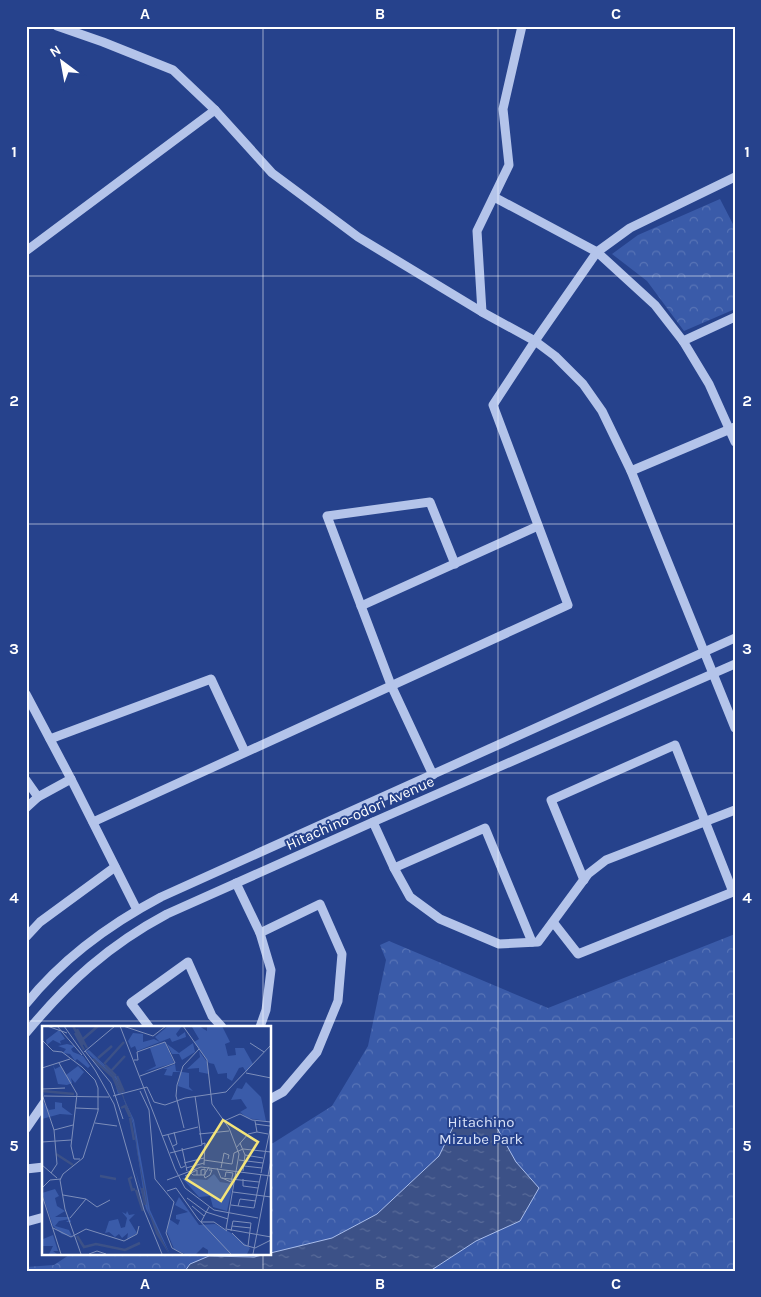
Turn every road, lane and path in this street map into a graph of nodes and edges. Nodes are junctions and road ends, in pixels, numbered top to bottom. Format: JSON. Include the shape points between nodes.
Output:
{"nodes":[{"id":1,"x":57,"y":26,"type":"edge"},
{"id":2,"x":522,"y":26,"type":"edge"},
{"id":3,"x":215,"y":110,"type":"junction"},
{"id":4,"x":735,"y":177,"type":"edge"},
{"id":5,"x":494,"y":197,"type":"junction"},
{"id":6,"x":26,"y":251,"type":"edge"},
{"id":7,"x":597,"y":252,"type":"junction"},
{"id":8,"x":482,"y":312,"type":"junction"},
{"id":9,"x":735,"y":317,"type":"edge"},
{"id":10,"x":535,"y":341,"type":"junction"},
{"id":11,"x":684,"y":341,"type":"junction"},
{"id":12,"x":732,"y":428,"type":"edge"},
{"id":13,"x":735,"y":442,"type":"edge"},
{"id":14,"x":631,"y":471,"type":"junction"},
{"id":15,"x":538,"y":526,"type":"junction"},
{"id":16,"x":455,"y":564,"type":"junction"},
{"id":17,"x":361,"y":606,"type":"junction"},
{"id":18,"x":735,"y":638,"type":"edge"},
{"id":19,"x":704,"y":652,"type":"junction"},
{"id":20,"x":735,"y":664,"type":"edge"},
{"id":21,"x":713,"y":674,"type":"junction"},
{"id":22,"x":392,"y":686,"type":"junction"},
{"id":23,"x":26,"y":694,"type":"edge"},
{"id":24,"x":735,"y":728,"type":"edge"},
{"id":25,"x":50,"y":739,"type":"junction"},
{"id":26,"x":245,"y":752,"type":"junction"},
{"id":27,"x":433,"y":775,"type":"junction"},
{"id":28,"x":72,"y":778,"type":"junction"},
{"id":29,"x":26,"y":780,"type":"edge"},
{"id":30,"x":38,"y":797,"type":"junction"},
{"id":31,"x":26,"y":808,"type":"edge"},
{"id":32,"x":735,"y":810,"type":"edge"},
{"id":33,"x":93,"y":822,"type":"junction"},
{"id":34,"x":373,"y":822,"type":"junction"},
{"id":35,"x":706,"y":822,"type":"junction"},
{"id":36,"x":115,"y":867,"type":"junction"},
{"id":37,"x":394,"y":868,"type":"junction"},
{"id":38,"x":584,"y":880,"type":"junction"},
{"id":39,"x":236,"y":883,"type":"junction"},
{"id":40,"x":137,"y":910,"type":"junction"},
{"id":41,"x":553,"y":922,"type":"junction"},
{"id":42,"x":260,"y":934,"type":"junction"},
{"id":43,"x":26,"y":937,"type":"edge"},
{"id":44,"x":532,"y":942,"type":"junction"},
{"id":45,"x":26,"y":1004,"type":"edge"},
{"id":46,"x":148,"y":1026,"type":"edge"},
{"id":47,"x":221,"y":1026,"type":"edge"},
{"id":48,"x":260,"y":1026,"type":"edge"},
{"id":49,"x":26,"y":1033,"type":"edge"},
{"id":50,"x":271,"y":1098,"type":"edge"},
{"id":51,"x":42,"y":1106,"type":"edge"},
{"id":52,"x":26,"y":1129,"type":"edge"},
{"id":53,"x":42,"y":1167,"type":"edge"},
{"id":54,"x":26,"y":1169,"type":"edge"},
{"id":55,"x":42,"y":1218,"type":"edge"},
{"id":56,"x":26,"y":1222,"type":"edge"}],
"edges":[{"from":1,"to":3,"type":"street","via":[[173,70]]},
{"from":2,"to":5,"type":"street","via":[[503,109],[509,165]]},
{"from":3,"to":6,"type":"street"},
{"from":3,"to":8,"type":"street","via":[[272,173],[358,237]]},
{"from":4,"to":7,"type":"street","via":[[630,228]]},
{"from":5,"to":7,"type":"street"},
{"from":5,"to":8,"type":"street","via":[[477,230]]},
{"from":7,"to":10,"type":"street"},
{"from":7,"to":11,"type":"street","via":[[655,305]]},
{"from":8,"to":10,"type":"street"},
{"from":9,"to":11,"type":"street"},
{"from":10,"to":14,"type":"street","via":[[583,384],[602,411]]},
{"from":10,"to":15,"type":"street","via":[[493,405]]},
{"from":11,"to":12,"type":"street"},
{"from":12,"to":13,"type":"street"},
{"from":12,"to":14,"type":"street"},
{"from":14,"to":19,"type":"street"},
{"from":15,"to":16,"type":"street"},
{"from":15,"to":22,"type":"street","via":[[568,605]]},
{"from":16,"to":17,"type":"street"},
{"from":16,"to":17,"type":"street","via":[[430,502],[327,516]]},
{"from":17,"to":22,"type":"street"},
{"from":18,"to":19,"type":"street","name":"Hitachino-odori Avenue"},
{"from":19,"to":21,"type":"street"},
{"from":19,"to":27,"type":"street","name":"Hitachino-odori Avenue"},
{"from":20,"to":21,"type":"street","name":"Hitachino-odori Avenue"},
{"from":21,"to":24,"type":"street"},
{"from":21,"to":34,"type":"street","name":"Hitachino-odori Avenue"},
{"from":22,"to":26,"type":"street"},
{"from":22,"to":27,"type":"street"},
{"from":23,"to":25,"type":"street"},
{"from":25,"to":26,"type":"street","via":[[211,679]]},
{"from":25,"to":28,"type":"street"},
{"from":26,"to":33,"type":"street"},
{"from":27,"to":40,"type":"street","name":"Hitachino-odori Avenue","via":[[185,885]]},
{"from":28,"to":30,"type":"street"},
{"from":28,"to":33,"type":"street"},
{"from":29,"to":30,"type":"street"},
{"from":30,"to":31,"type":"street"},
{"from":32,"to":35,"type":"street"},
{"from":33,"to":36,"type":"street"},
{"from":34,"to":37,"type":"street"},
{"from":34,"to":39,"type":"street","name":"Hitachino-odori Avenue"},
{"from":35,"to":38,"type":"street","via":[[606,860]]},
{"from":35,"to":38,"type":"street","via":[[676,745],[551,800]]},
{"from":35,"to":41,"type":"street","via":[[733,892],[578,954]]},
{"from":36,"to":40,"type":"street"},
{"from":36,"to":43,"type":"street","via":[[40,922]]},
{"from":37,"to":44,"type":"street","via":[[410,896],[440,920],[499,944]]},
{"from":37,"to":44,"type":"street","via":[[485,828]]},
{"from":38,"to":41,"type":"street"},
{"from":39,"to":42,"type":"street"},
{"from":39,"to":49,"type":"street","name":"Hitachino-odori Avenue","via":[[144,926],[109,950],[86,968]]},
{"from":40,"to":45,"type":"street","name":"Hitachino-odori Avenue","via":[[92,940]]},
{"from":41,"to":44,"type":"street","via":[[538,942]]},
{"from":42,"to":48,"type":"street","via":[[271,970],[266,1010]]},
{"from":42,"to":50,"type":"street","via":[[320,904],[342,954],[338,1001],[317,1052],[283,1092]]},
{"from":46,"to":47,"type":"street","via":[[131,1003],[188,962],[212,1016]]},
{"from":51,"to":52,"type":"street"},
{"from":53,"to":54,"type":"street"},
{"from":55,"to":56,"type":"street"}]}
